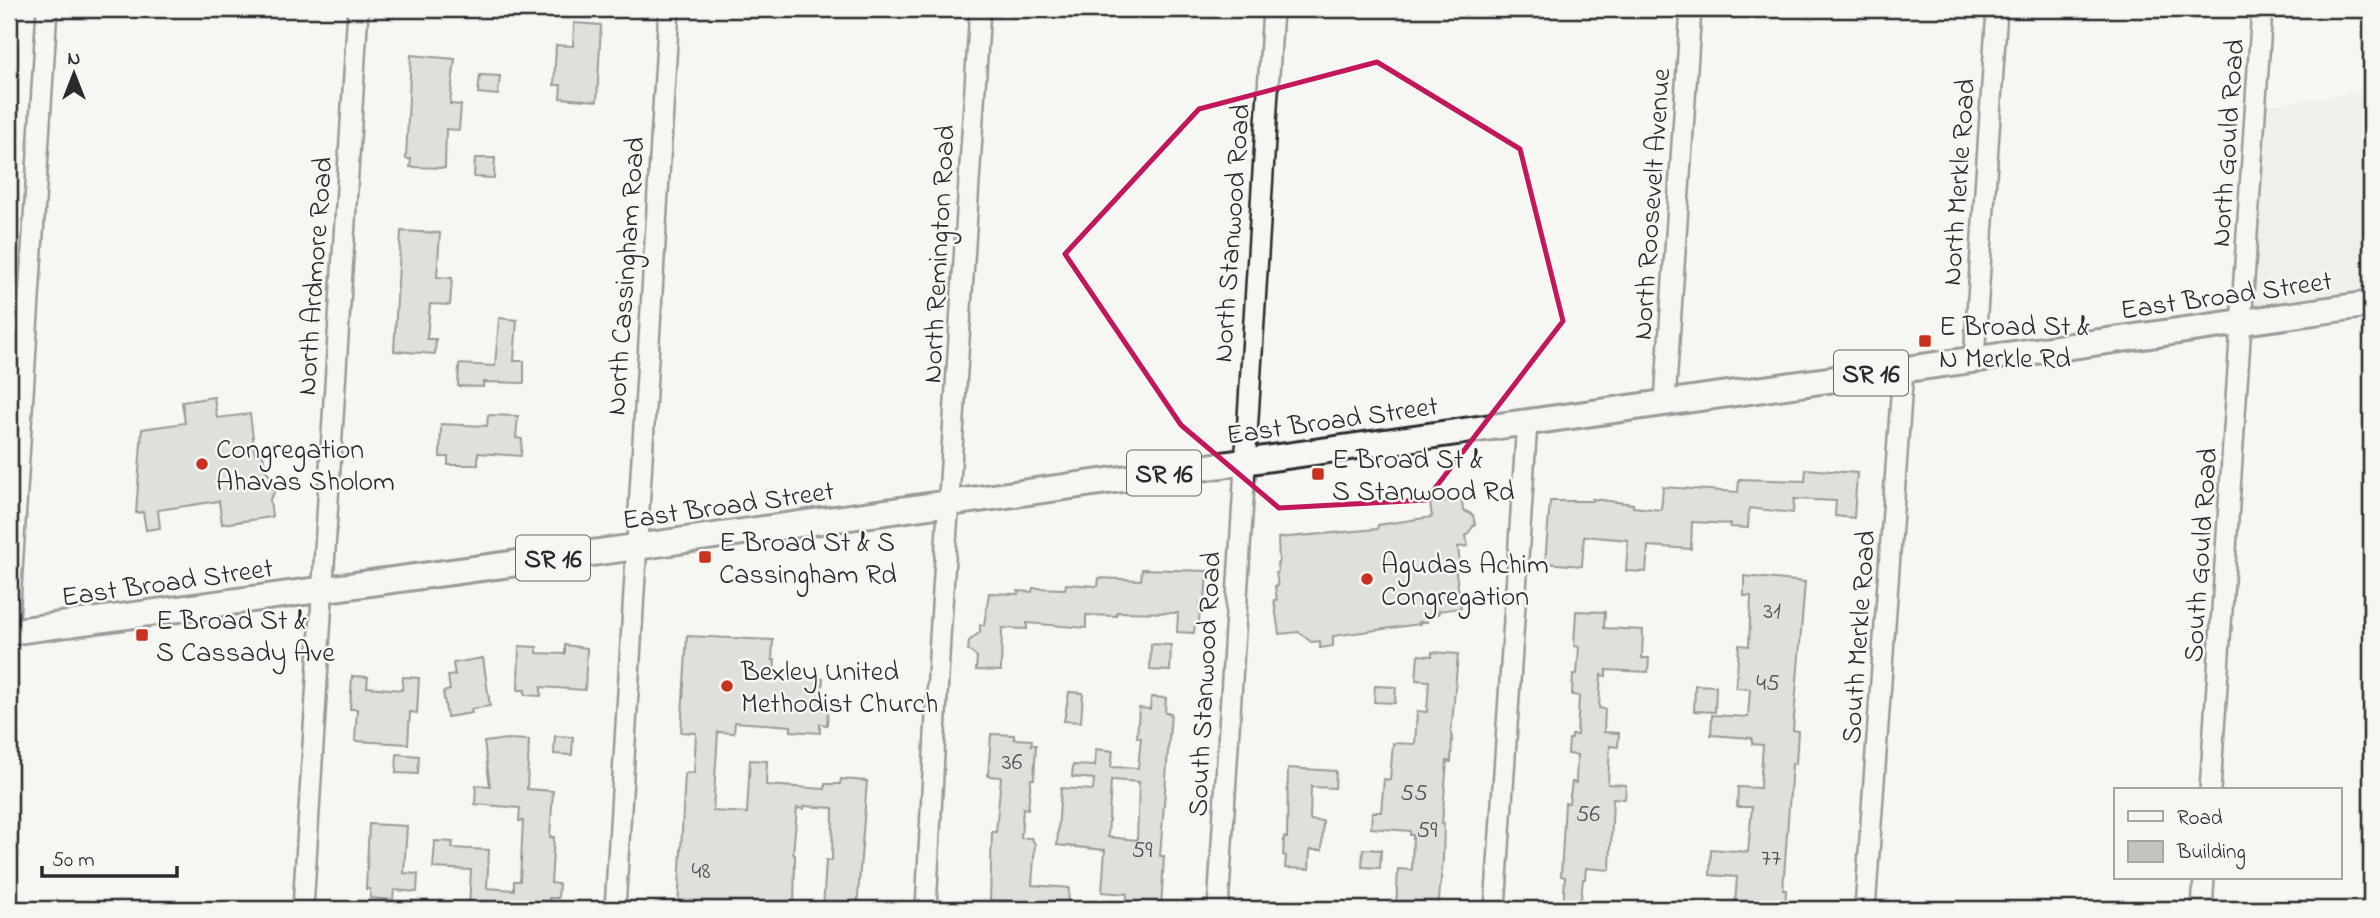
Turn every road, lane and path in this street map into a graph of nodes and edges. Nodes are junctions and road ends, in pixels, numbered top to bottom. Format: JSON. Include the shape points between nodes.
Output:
{"nodes":[{"id":1,"x":47,"y":9,"type":"edge"},
{"id":2,"x":358,"y":9,"type":"edge"},
{"id":3,"x":669,"y":9,"type":"edge"},
{"id":4,"x":980,"y":9,"type":"edge"},
{"id":5,"x":1273,"y":9,"type":"edge"},
{"id":6,"x":1691,"y":9,"type":"edge"},
{"id":7,"x":1997,"y":9,"type":"edge"},
{"id":8,"x":2262,"y":9,"type":"edge"},
{"id":9,"x":2371,"y":304,"type":"edge"},
{"id":10,"x":2242,"y":323,"type":"junction"},
{"id":11,"x":1974,"y":359,"type":"junction"},
{"id":12,"x":1903,"y":369,"type":"junction"},
{"id":13,"x":1665,"y":402,"type":"junction"},
{"id":14,"x":1527,"y":422,"type":"junction"},
{"id":15,"x":1244,"y":462,"type":"junction"},
{"id":16,"x":950,"y":503,"type":"junction"},
{"id":17,"x":636,"y":547,"type":"junction"},
{"id":18,"x":321,"y":589,"type":"junction"},
{"id":19,"x":9,"y":619,"type":"edge"},
{"id":20,"x":9,"y":632,"type":"edge"},
{"id":21,"x":2210,"y":788,"type":"edge"},
{"id":22,"x":2204,"y":880,"type":"edge"},
{"id":23,"x":303,"y":909,"type":"edge"},
{"id":24,"x":615,"y":909,"type":"edge"},
{"id":25,"x":926,"y":909,"type":"edge"},
{"id":26,"x":1218,"y":909,"type":"edge"},
{"id":27,"x":1495,"y":909,"type":"edge"},
{"id":28,"x":1865,"y":909,"type":"edge"},
{"id":29,"x":2202,"y":909,"type":"edge"}],
"edges":[{"from":1,"to":19,"type":"street"},
{"from":2,"to":18,"type":"street","name":"North Ardmore Road"},
{"from":3,"to":17,"type":"street","name":"North Cassingham Road"},
{"from":4,"to":16,"type":"street","name":"North Remington Road"},
{"from":5,"to":15,"type":"street","name":"North Stanwood Road"},
{"from":6,"to":13,"type":"street","name":"North Roosevelt Avenue"},
{"from":7,"to":11,"type":"street","name":"North Merkle Road"},
{"from":8,"to":10,"type":"street","name":"North Gould Road"},
{"from":9,"to":10,"type":"main road","name":"East Broad Street","number":"SR 16"},
{"from":10,"to":11,"type":"main road","name":"East Broad Street","number":"SR 16"},
{"from":10,"to":21,"type":"street","name":"South Gould Road"},
{"from":11,"to":12,"type":"main road","name":"East Broad Street","number":"SR 16"},
{"from":12,"to":13,"type":"main road","name":"East Broad Street","number":"SR 16"},
{"from":12,"to":28,"type":"street","name":"South Merkle Road"},
{"from":13,"to":14,"type":"main road","name":"East Broad Street","number":"SR 16"},
{"from":14,"to":15,"type":"main road","name":"East Broad Street","number":"SR 16"},
{"from":14,"to":27,"type":"street"},
{"from":15,"to":16,"type":"main road","name":"East Broad Street","number":"SR 16"},
{"from":15,"to":26,"type":"street","name":"South Stanwood Road"},
{"from":16,"to":17,"type":"main road","name":"East Broad Street","number":"SR 16"},
{"from":16,"to":25,"type":"street","name":"North Remington Road"},
{"from":17,"to":18,"type":"main road","name":"East Broad Street","number":"SR 16"},
{"from":17,"to":24,"type":"street","name":"North Cassingham Road"},
{"from":18,"to":20,"type":"main road","name":"East Broad Street","number":"SR 16"},
{"from":18,"to":23,"type":"street","name":"North Ardmore Road"},
{"from":22,"to":29,"type":"street"}]}
